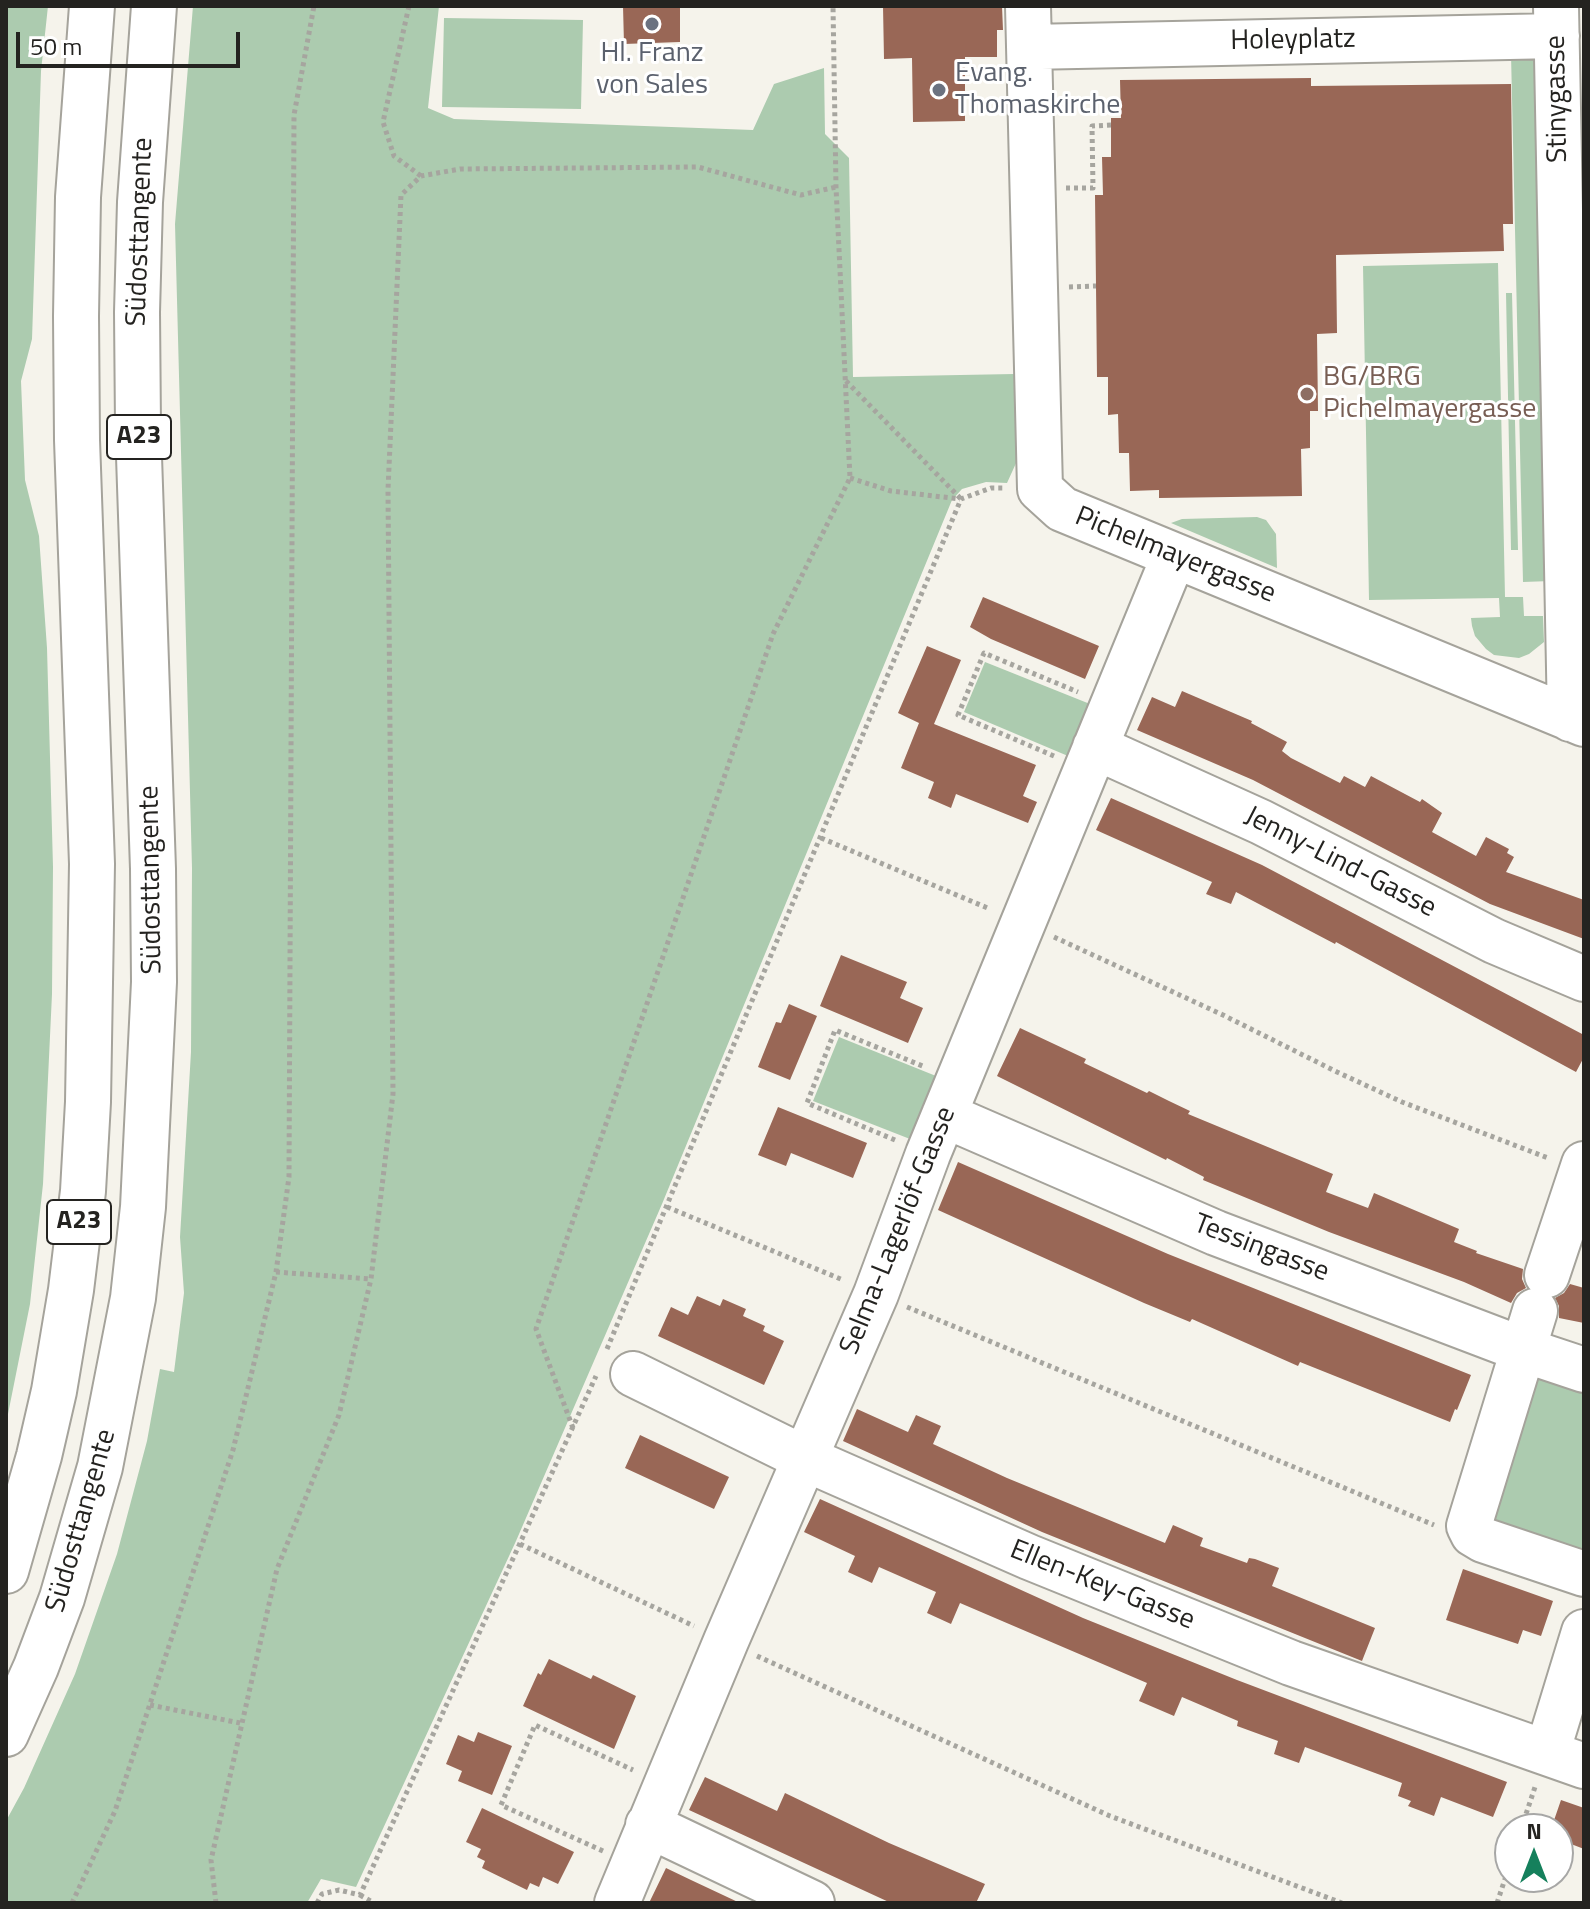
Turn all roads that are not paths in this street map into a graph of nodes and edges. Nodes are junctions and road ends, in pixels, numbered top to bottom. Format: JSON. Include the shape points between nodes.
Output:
{"nodes":[{"id":1,"x":92,"y":6,"type":"edge"},
{"id":2,"x":154,"y":6,"type":"edge"},
{"id":3,"x":1556,"y":21,"type":"edge"},
{"id":4,"x":1028,"y":26,"type":"edge"},
{"id":5,"x":1174,"y":556,"type":"junction"},
{"id":6,"x":1577,"y":722,"type":"edge"},
{"id":7,"x":1091,"y":758,"type":"junction"},
{"id":8,"x":1584,"y":979,"type":"edge"},
{"id":9,"x":943,"y":1116,"type":"junction"},
{"id":10,"x":1583,"y":1167,"type":"edge"},
{"id":11,"x":1535,"y":1312,"type":"junction"},
{"id":12,"x":611,"y":1368,"type":"road end"},
{"id":13,"x":1584,"y":1370,"type":"edge"},
{"id":14,"x":806,"y":1459,"type":"junction"},
{"id":15,"x":6,"y":1571,"type":"edge"},
{"id":16,"x":1584,"y":1574,"type":"edge"},
{"id":17,"x":1584,"y":1632,"type":"edge"},
{"id":18,"x":6,"y":1734,"type":"edge"},
{"id":19,"x":1565,"y":1760,"type":"edge"},
{"id":20,"x":648,"y":1825,"type":"junction"},
{"id":21,"x":625,"y":1884,"type":"edge"},
{"id":22,"x":812,"y":1903,"type":"edge"}],
"edges":[{"from":1,"to":15,"type":"main road","name":"Südosttangente","number":"A23","via":[[78,197],[76,316],[92,864],[88,1102],[76,1247],[54,1391]]},
{"from":2,"to":18,"type":"main road","name":"Südosttangente","number":"A23","via":[[137,312],[154,982],[143,1207],[133,1298],[93,1493],[62,1598]]},
{"from":3,"to":4,"type":"main road","name":"Holeyplatz"},
{"from":3,"to":6,"type":"main road","name":"Stinygasse"},
{"from":4,"to":5,"type":"main road","name":"Pichelmayergasse","via":[[1040,489],[1062,509]]},
{"from":5,"to":6,"type":"main road","name":"Pichelmayergasse"},
{"from":5,"to":7,"type":"main road","name":"Selma-Lagerlöf-Gasse"},
{"from":7,"to":8,"type":"main road","name":"Jenny-Lind-Gasse","via":[[1261,822],[1494,941]]},
{"from":7,"to":9,"type":"main road","name":"Selma-Lagerlöf-Gasse"},
{"from":9,"to":11,"type":"main road","name":"Tessingasse","via":[[1216,1233]]},
{"from":9,"to":14,"type":"main road","name":"Selma-Lagerlöf-Gasse"},
{"from":10,"to":11,"type":"main road"},
{"from":11,"to":13,"type":"main road","name":"Tessingasse"},
{"from":11,"to":16,"type":"main road","via":[[1470,1515],[1470,1530],[1478,1538]]},
{"from":12,"to":14,"type":"main road","name":"Ellen-Key-Gasse"},
{"from":14,"to":19,"type":"main road","name":"Ellen-Key-Gasse","via":[[1291,1663]]},
{"from":14,"to":20,"type":"main road","name":"Selma-Lagerlöf-Gasse"},
{"from":17,"to":19,"type":"main road"},
{"from":20,"to":21,"type":"main road","name":"Selma-Lagerlöf-Gasse"},
{"from":20,"to":22,"type":"main road"}]}
